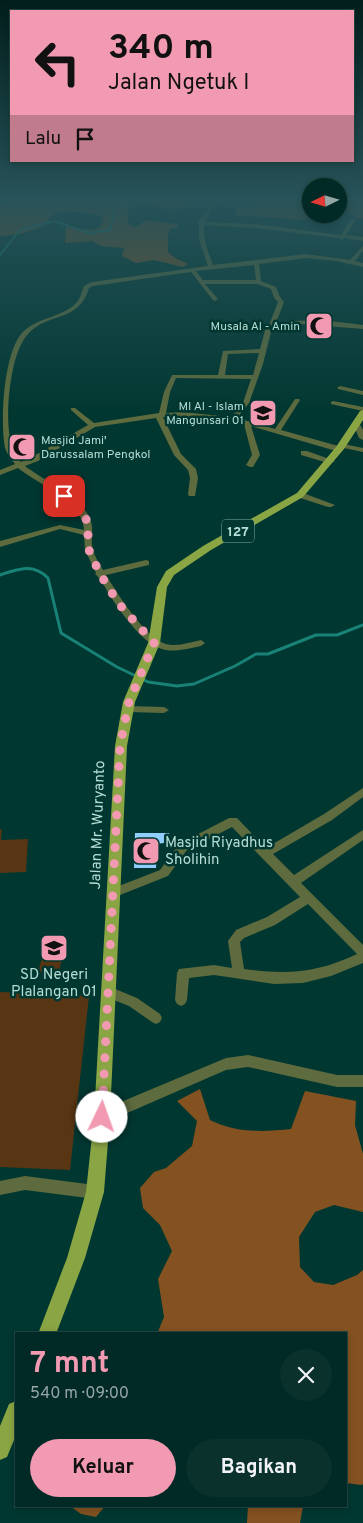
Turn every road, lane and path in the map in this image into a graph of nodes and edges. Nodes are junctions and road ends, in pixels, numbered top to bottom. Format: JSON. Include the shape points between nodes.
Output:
{"nodes":[{"id":1,"x":179,"y":271,"type":"edge"},
{"id":2,"x":193,"y":271,"type":"edge"},
{"id":3,"x":258,"y":271,"type":"edge"},
{"id":4,"x":119,"y":274,"type":"dead end"},
{"id":5,"x":128,"y":279,"type":"junction"},
{"id":6,"x":201,"y":282,"type":"junction"},
{"id":7,"x":258,"y":282,"type":"junction"},
{"id":8,"x":215,"y":298,"type":"dead end"},
{"id":9,"x":272,"y":325,"type":"junction"},
{"id":10,"x":363,"y":327,"type":"edge"},
{"id":11,"x":263,"y":352,"type":"junction"},
{"id":12,"x":221,"y":376,"type":"junction"},
{"id":13,"x":255,"y":377,"type":"junction"},
{"id":14,"x":340,"y":388,"type":"dead end"},
{"id":15,"x":363,"y":393,"type":"edge"},
{"id":16,"x":297,"y":400,"type":"dead end"},
{"id":17,"x":333,"y":403,"type":"dead end"},
{"id":18,"x":73,"y":409,"type":"dead end"},
{"id":19,"x":363,"y":409,"type":"edge"},
{"id":20,"x":363,"y":414,"type":"edge"},
{"id":21,"x":160,"y":415,"type":"junction"},
{"id":22,"x":233,"y":419,"type":"junction"},
{"id":23,"x":247,"y":423,"type":"junction"},
{"id":24,"x":357,"y":424,"type":"junction"},
{"id":25,"x":93,"y":425,"type":"junction"},
{"id":26,"x":277,"y":431,"type":"junction"},
{"id":27,"x":363,"y":438,"type":"edge"},
{"id":28,"x":341,"y":447,"type":"junction"},
{"id":29,"x":363,"y":450,"type":"edge"},
{"id":30,"x":304,"y":453,"type":"dead end"},
{"id":31,"x":330,"y":461,"type":"junction"},
{"id":32,"x":20,"y":465,"type":"junction"},
{"id":33,"x":250,"y":465,"type":"dead end"},
{"id":34,"x":0,"y":473,"type":"edge"},
{"id":35,"x":192,"y":494,"type":"dead end"},
{"id":36,"x":300,"y":495,"type":"junction"},
{"id":37,"x":331,"y":505,"type":"dead end"},
{"id":38,"x":89,"y":534,"type":"junction"},
{"id":39,"x":0,"y":544,"type":"edge"},
{"id":40,"x":146,"y":562,"type":"dead end"},
{"id":41,"x":100,"y":574,"type":"junction"},
{"id":42,"x":154,"y":643,"type":"junction"},
{"id":43,"x":201,"y":643,"type":"dead end"},
{"id":44,"x":127,"y":709,"type":"junction"},
{"id":45,"x":164,"y":710,"type":"dead end"},
{"id":46,"x":363,"y":792,"type":"edge"},
{"id":47,"x":363,"y":834,"type":"edge"},
{"id":48,"x":266,"y":853,"type":"junction"},
{"id":49,"x":293,"y":882,"type":"junction"},
{"id":50,"x":115,"y":892,"type":"junction"},
{"id":51,"x":308,"y":898,"type":"junction"},
{"id":52,"x":363,"y":953,"type":"edge"},
{"id":53,"x":363,"y":957,"type":"edge"},
{"id":54,"x":239,"y":974,"type":"junction"},
{"id":55,"x":108,"y":992,"type":"junction"},
{"id":56,"x":181,"y":1000,"type":"dead end"},
{"id":57,"x":156,"y":1018,"type":"dead end"},
{"id":58,"x":363,"y":1081,"type":"edge"},
{"id":59,"x":102,"y":1117,"type":"junction"},
{"id":60,"x":0,"y":1188,"type":"edge"},
{"id":61,"x":95,"y":1192,"type":"junction"},
{"id":62,"x":48,"y":1332,"type":"edge"},
{"id":63,"x":15,"y":1413,"type":"edge"},
{"id":64,"x":0,"y":1450,"type":"edge"}],
"edges":[{"from":1,"to":5,"type":"street"},
{"from":2,"to":6,"type":"street"},
{"from":3,"to":7,"type":"street"},
{"from":4,"to":5,"type":"street"},
{"from":5,"to":32,"type":"street","via":[[88,286],[77,306],[35,326],[22,336],[9,376],[5,414],[7,440]]},
{"from":6,"to":7,"type":"street"},
{"from":6,"to":8,"type":"street"},
{"from":7,"to":9,"type":"street","via":[[274,288],[281,302]]},
{"from":9,"to":10,"type":"street","via":[[322,323]]},
{"from":9,"to":11,"type":"street","via":[[267,329]]},
{"from":11,"to":12,"type":"street","via":[[225,352]]},
{"from":11,"to":13,"type":"street"},
{"from":12,"to":13,"type":"street"},
{"from":12,"to":21,"type":"street","via":[[174,376]]},
{"from":13,"to":22,"type":"street","via":[[246,404]]},
{"from":14,"to":15,"type":"street"},
{"from":16,"to":26,"type":"street"},
{"from":17,"to":19,"type":"street"},
{"from":18,"to":25,"type":"street"},
{"from":20,"to":24,"type":"main road","name":"Jalan Mr. Wuryanto","number":"127"},
{"from":21,"to":22,"type":"street"},
{"from":21,"to":25,"type":"street"},
{"from":21,"to":35,"type":"street","via":[[178,455],[192,469]]},
{"from":22,"to":23,"type":"street"},
{"from":23,"to":26,"type":"street"},
{"from":23,"to":33,"type":"street","via":[[256,455]]},
{"from":24,"to":27,"type":"street"},
{"from":24,"to":28,"type":"main road","name":"Jalan Mr. Wuryanto","number":"127"},
{"from":25,"to":32,"type":"street"},
{"from":26,"to":28,"type":"street"},
{"from":28,"to":29,"type":"street"},
{"from":28,"to":31,"type":"main road","name":"Jalan Mr. Wuryanto","number":"127"},
{"from":30,"to":31,"type":"street"},
{"from":31,"to":36,"type":"main road","name":"Jalan Mr. Wuryanto","number":"127"},
{"from":32,"to":34,"type":"street"},
{"from":32,"to":38,"type":"street","via":[[79,509],[88,522]]},
{"from":36,"to":37,"type":"street"},
{"from":36,"to":42,"type":"main road","name":"Jalan Mr. Wuryanto","number":"127","via":[[207,548],[170,574],[162,587]]},
{"from":38,"to":39,"type":"street","via":[[60,526]]},
{"from":38,"to":41,"type":"street","via":[[88,548]]},
{"from":40,"to":41,"type":"street"},
{"from":41,"to":42,"type":"street","via":[[119,604]]},
{"from":42,"to":43,"type":"street","via":[[166,647]]},
{"from":42,"to":44,"type":"main road","name":"Jalan Mr. Wuryanto","number":"127"},
{"from":44,"to":45,"type":"street"},
{"from":44,"to":50,"type":"main road","name":"Jalan Mr. Wuryanto","number":"127","via":[[120,746]]},
{"from":46,"to":48,"type":"street","via":[[328,817]]},
{"from":47,"to":49,"type":"street"},
{"from":48,"to":49,"type":"street"},
{"from":48,"to":50,"type":"street","via":[[233,821],[183,847],[164,873]]},
{"from":49,"to":51,"type":"street"},
{"from":50,"to":55,"type":"main road","name":"Jalan Mr. Wuryanto","number":"127"},
{"from":51,"to":52,"type":"street"},
{"from":51,"to":54,"type":"street","via":[[271,921],[236,937]]},
{"from":53,"to":54,"type":"street","via":[[335,970],[299,979],[280,980]]},
{"from":54,"to":56,"type":"street","via":[[214,970],[183,973]]},
{"from":55,"to":57,"type":"street","via":[[132,1002]]},
{"from":55,"to":59,"type":"main road","name":"Jalan Mr. Wuryanto","number":"127"},
{"from":58,"to":59,"type":"street","via":[[337,1081],[248,1061],[233,1063]]},
{"from":59,"to":61,"type":"main road","name":"Jalan Mr. Wuryanto","number":"127"},
{"from":60,"to":61,"type":"street","via":[[25,1183]]},
{"from":61,"to":62,"type":"main road","name":"Jalan Mr. Wuryanto","number":"127","via":[[76,1258]]},
{"from":63,"to":64,"type":"main road"}]}
